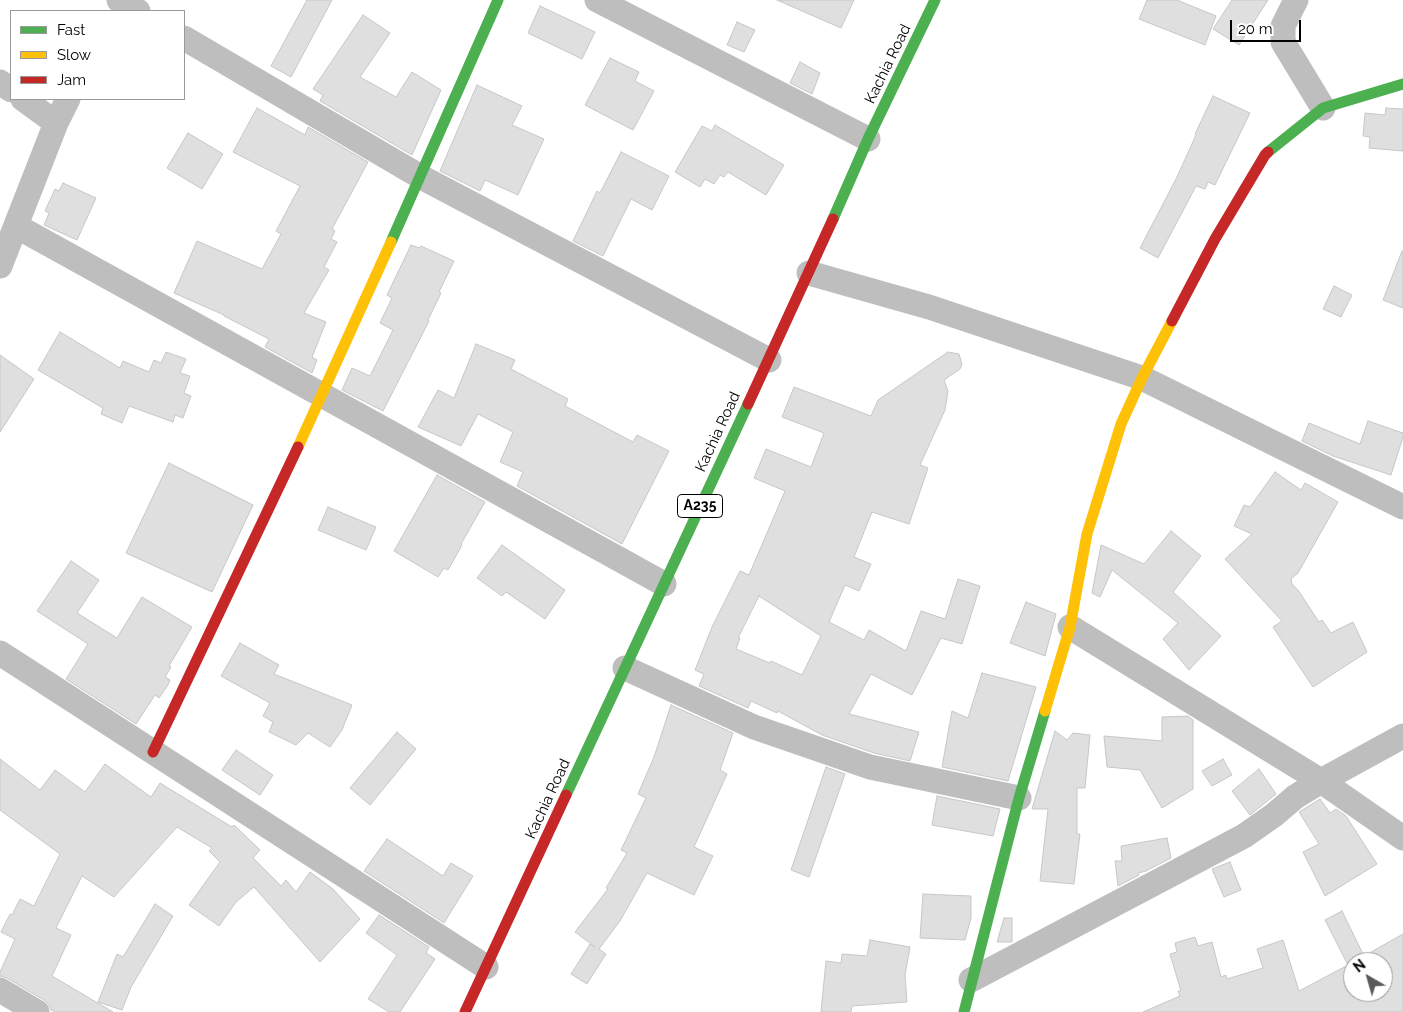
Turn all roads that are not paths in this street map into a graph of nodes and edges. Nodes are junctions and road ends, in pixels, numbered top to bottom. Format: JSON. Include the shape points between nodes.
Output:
{"nodes":[{"id":1,"x":117,"y":0,"type":"edge"},
{"id":2,"x":498,"y":0,"type":"edge"},
{"id":3,"x":597,"y":0,"type":"edge"},
{"id":4,"x":935,"y":0,"type":"edge"},
{"id":5,"x":1296,"y":0,"type":"edge"},
{"id":6,"x":136,"y":10,"type":"edge"},
{"id":7,"x":185,"y":39,"type":"edge"},
{"id":8,"x":1403,"y":84,"type":"edge"},
{"id":9,"x":24,"y":100,"type":"edge"},
{"id":10,"x":68,"y":100,"type":"edge"},
{"id":11,"x":1323,"y":108,"type":"junction"},
{"id":12,"x":56,"y":123,"type":"junction"},
{"id":13,"x":868,"y":139,"type":"junction"},
{"id":14,"x":421,"y":177,"type":"junction"},
{"id":15,"x":16,"y":226,"type":"junction"},
{"id":16,"x":0,"y":266,"type":"edge"},
{"id":17,"x":809,"y":273,"type":"junction"},
{"id":18,"x":768,"y":360,"type":"junction"},
{"id":19,"x":1142,"y":378,"type":"junction"},
{"id":20,"x":324,"y":395,"type":"junction"},
{"id":21,"x":1403,"y":507,"type":"edge"},
{"id":22,"x":664,"y":584,"type":"junction"},
{"id":23,"x":1070,"y":627,"type":"junction"},
{"id":24,"x":0,"y":653,"type":"edge"},
{"id":25,"x":625,"y":668,"type":"junction"},
{"id":26,"x":1403,"y":736,"type":"edge"},
{"id":27,"x":153,"y":752,"type":"junction"},
{"id":28,"x":1321,"y":781,"type":"junction"},
{"id":29,"x":1019,"y":798,"type":"junction"},
{"id":30,"x":1403,"y":838,"type":"edge"},
{"id":31,"x":486,"y":967,"type":"junction"},
{"id":32,"x":971,"y":980,"type":"junction"},
{"id":33,"x":0,"y":990,"type":"edge"},
{"id":34,"x":37,"y":1012,"type":"edge"},
{"id":35,"x":465,"y":1012,"type":"edge"},
{"id":36,"x":964,"y":1012,"type":"edge"}],
"edges":[{"from":1,"to":6,"type":"street"},
{"from":2,"to":14,"type":"main road"},
{"from":3,"to":13,"type":"street"},
{"from":4,"to":13,"type":"main road","name":"Kachia Road","number":"A235"},
{"from":5,"to":11,"type":"street","via":[[1283,26],[1283,42]]},
{"from":7,"to":14,"type":"street"},
{"from":8,"to":11,"type":"main road"},
{"from":9,"to":12,"type":"street"},
{"from":10,"to":12,"type":"street"},
{"from":11,"to":19,"type":"main road","via":[[1265,155],[1214,239]]},
{"from":12,"to":15,"type":"street"},
{"from":13,"to":17,"type":"main road","name":"Kachia Road","number":"A235"},
{"from":14,"to":18,"type":"street"},
{"from":14,"to":20,"type":"main road"},
{"from":15,"to":16,"type":"street"},
{"from":15,"to":20,"type":"street"},
{"from":17,"to":18,"type":"main road","name":"Kachia Road","number":"A235"},
{"from":17,"to":19,"type":"street","via":[[929,307]]},
{"from":18,"to":22,"type":"main road","name":"Kachia Road","number":"A235"},
{"from":19,"to":21,"type":"street"},
{"from":19,"to":23,"type":"main road","via":[[1121,424],[1087,534]]},
{"from":20,"to":22,"type":"street"},
{"from":20,"to":27,"type":"main road"},
{"from":22,"to":25,"type":"main road","name":"Kachia Road","number":"A235"},
{"from":23,"to":28,"type":"street"},
{"from":23,"to":29,"type":"main road"},
{"from":24,"to":27,"type":"street"},
{"from":25,"to":29,"type":"street","via":[[754,728],[870,767]]},
{"from":25,"to":31,"type":"main road","name":"Kachia Road","number":"A235"},
{"from":26,"to":28,"type":"street"},
{"from":27,"to":31,"type":"street"},
{"from":28,"to":30,"type":"street"},
{"from":28,"to":32,"type":"street","via":[[1244,836]]},
{"from":29,"to":32,"type":"main road"},
{"from":31,"to":35,"type":"main road","name":"Kachia Road","number":"A235"},
{"from":32,"to":36,"type":"main road"},
{"from":33,"to":34,"type":"street"}]}
